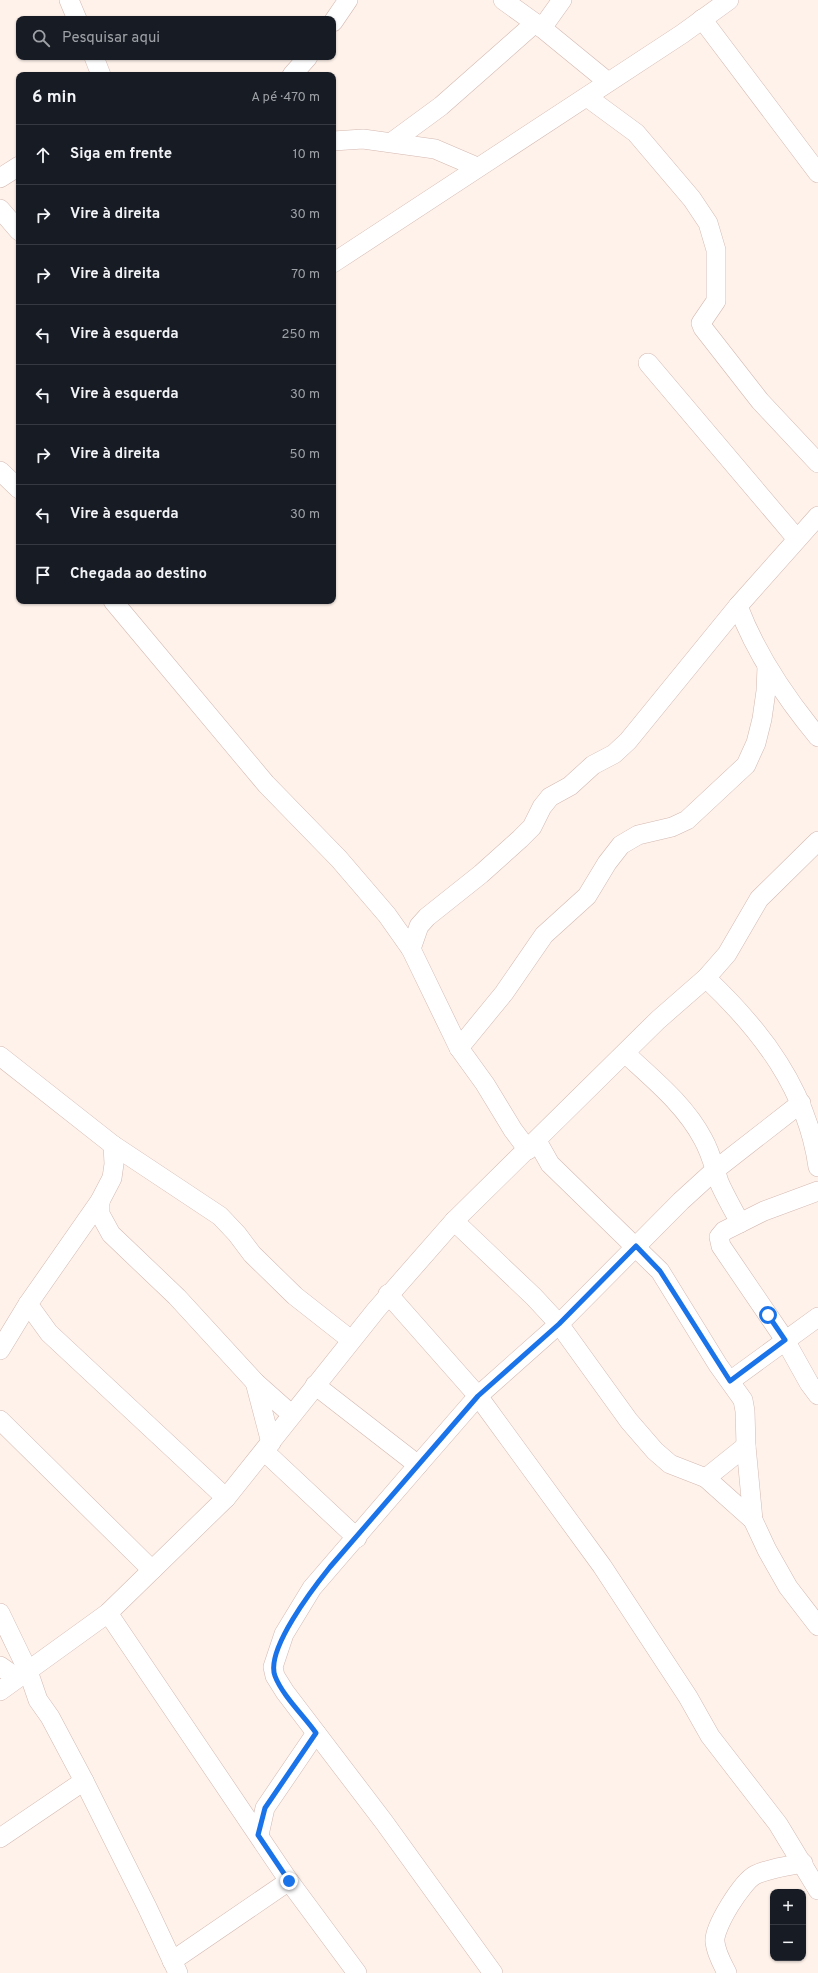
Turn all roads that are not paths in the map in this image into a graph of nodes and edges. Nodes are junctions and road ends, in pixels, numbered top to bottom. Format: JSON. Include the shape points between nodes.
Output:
{"nodes":[{"id":1,"x":68,"y":0,"type":"edge"},
{"id":2,"x":348,"y":0,"type":"edge"},
{"id":3,"x":503,"y":0,"type":"edge"},
{"id":4,"x":562,"y":0,"type":"edge"},
{"id":5,"x":729,"y":0,"type":"edge"},
{"id":6,"x":706,"y":11,"type":"edge"},
{"id":7,"x":76,"y":16,"type":"edge"},
{"id":8,"x":336,"y":18,"type":"edge"},
{"id":9,"x":539,"y":25,"type":"junction"},
{"id":10,"x":95,"y":60,"type":"edge"},
{"id":11,"x":305,"y":60,"type":"edge"},
{"id":12,"x":100,"y":72,"type":"edge"},
{"id":13,"x":295,"y":72,"type":"edge"},
{"id":14,"x":608,"y":82,"type":"junction"},
{"id":15,"x":586,"y":97,"type":"junction"},
{"id":16,"x":336,"y":141,"type":"edge"},
{"id":17,"x":392,"y":142,"type":"junction"},
{"id":18,"x":477,"y":167,"type":"junction"},
{"id":19,"x":16,"y":168,"type":"edge"},
{"id":20,"x":818,"y":173,"type":"edge"},
{"id":21,"x":0,"y":178,"type":"edge"},
{"id":22,"x":0,"y":209,"type":"edge"},
{"id":23,"x":16,"y":228,"type":"edge"},
{"id":24,"x":337,"y":256,"type":"edge"},
{"id":25,"x":648,"y":363,"type":"dead end"},
{"id":26,"x":818,"y":463,"type":"edge"},
{"id":27,"x":818,"y":516,"type":"edge"},
{"id":28,"x":797,"y":539,"type":"junction"},
{"id":29,"x":116,"y":604,"type":"edge"},
{"id":30,"x":738,"y":606,"type":"junction"},
{"id":31,"x":767,"y":666,"type":"junction"},
{"id":32,"x":818,"y":737,"type":"edge"},
{"id":33,"x":818,"y":841,"type":"edge"},
{"id":34,"x":411,"y":950,"type":"junction"},
{"id":35,"x":706,"y":978,"type":"junction"},
{"id":36,"x":459,"y":1048,"type":"junction"},
{"id":37,"x":626,"y":1054,"type":"junction"},
{"id":38,"x":0,"y":1056,"type":"edge"},
{"id":39,"x":801,"y":1103,"type":"junction"},
{"id":40,"x":113,"y":1145,"type":"junction"},
{"id":41,"x":533,"y":1145,"type":"junction"},
{"id":42,"x":818,"y":1167,"type":"edge"},
{"id":43,"x":715,"y":1170,"type":"junction"},
{"id":44,"x":818,"y":1191,"type":"edge"},
{"id":45,"x":100,"y":1201,"type":"junction"},
{"id":46,"x":454,"y":1221,"type":"junction"},
{"id":47,"x":740,"y":1223,"type":"junction"},
{"id":48,"x":636,"y":1246,"type":"junction"},
{"id":49,"x":388,"y":1294,"type":"junction"},
{"id":50,"x":28,"y":1304,"type":"junction"},
{"id":51,"x":818,"y":1317,"type":"edge"},
{"id":52,"x":559,"y":1324,"type":"junction"},
{"id":53,"x":13,"y":1331,"type":"junction"},
{"id":54,"x":49,"y":1333,"type":"junction"},
{"id":55,"x":351,"y":1340,"type":"junction"},
{"id":56,"x":785,"y":1340,"type":"junction"},
{"id":57,"x":0,"y":1350,"type":"edge"},
{"id":58,"x":730,"y":1381,"type":"junction"},
{"id":59,"x":255,"y":1382,"type":"junction"},
{"id":60,"x":315,"y":1385,"type":"junction"},
{"id":61,"x":818,"y":1395,"type":"edge"},
{"id":62,"x":478,"y":1396,"type":"junction"},
{"id":63,"x":291,"y":1414,"type":"junction"},
{"id":64,"x":0,"y":1420,"type":"edge"},
{"id":65,"x":746,"y":1446,"type":"junction"},
{"id":66,"x":268,"y":1447,"type":"junction"},
{"id":67,"x":418,"y":1465,"type":"junction"},
{"id":68,"x":706,"y":1478,"type":"junction"},
{"id":69,"x":226,"y":1498,"type":"junction"},
{"id":70,"x":753,"y":1520,"type":"junction"},
{"id":71,"x":357,"y":1538,"type":"junction"},
{"id":72,"x":152,"y":1570,"type":"junction"},
{"id":73,"x":0,"y":1613,"type":"edge"},
{"id":74,"x":108,"y":1613,"type":"junction"},
{"id":75,"x":816,"y":1622,"type":"edge"},
{"id":76,"x":0,"y":1666,"type":"edge"},
{"id":77,"x":23,"y":1674,"type":"junction"},
{"id":78,"x":0,"y":1691,"type":"edge"},
{"id":79,"x":316,"y":1733,"type":"junction"},
{"id":80,"x":84,"y":1782,"type":"junction"},
{"id":81,"x":258,"y":1835,"type":"junction"},
{"id":82,"x":0,"y":1838,"type":"edge"},
{"id":83,"x":803,"y":1863,"type":"junction"},
{"id":84,"x":289,"y":1881,"type":"junction"},
{"id":85,"x":818,"y":1890,"type":"edge"},
{"id":86,"x":175,"y":1967,"type":"edge"},
{"id":87,"x":357,"y":1973,"type":"edge"},
{"id":88,"x":493,"y":1973,"type":"edge"},
{"id":89,"x":727,"y":1973,"type":"edge"}],
"edges":[{"from":1,"to":7,"type":"street"},
{"from":2,"to":8,"type":"street"},
{"from":3,"to":9,"type":"street"},
{"from":4,"to":9,"type":"street"},
{"from":5,"to":6,"type":"street"},
{"from":6,"to":14,"type":"street"},
{"from":6,"to":20,"type":"street"},
{"from":9,"to":14,"type":"street"},
{"from":9,"to":17,"type":"street","via":[[441,106]]},
{"from":10,"to":12,"type":"street"},
{"from":11,"to":13,"type":"street"},
{"from":14,"to":15,"type":"street"},
{"from":15,"to":18,"type":"street"},
{"from":15,"to":26,"type":"street","via":[[636,133],[688,194],[708,223],[716,250],[718,283],[716,301],[701,323],[702,328],[760,401]]},
{"from":16,"to":17,"type":"street","via":[[363,139]]},
{"from":17,"to":18,"type":"street","via":[[435,149]]},
{"from":18,"to":24,"type":"street"},
{"from":19,"to":21,"type":"street"},
{"from":22,"to":23,"type":"street"},
{"from":25,"to":28,"type":"street"},
{"from":27,"to":28,"type":"street"},
{"from":28,"to":30,"type":"street"},
{"from":29,"to":34,"type":"street","via":[[266,784],[338,859],[387,915]]},
{"from":30,"to":31,"type":"street","via":[[748,632]]},
{"from":30,"to":34,"type":"street","via":[[628,741],[614,754],[593,765],[570,786],[550,797],[532,827],[520,839],[419,926]]},
{"from":31,"to":32,"type":"street"},
{"from":31,"to":36,"type":"street","via":[[762,719],[756,743],[746,765],[688,820],[672,827],[638,835],[621,845],[587,896],[544,935],[504,993]]},
{"from":33,"to":35,"type":"street","via":[[759,899],[727,954]]},
{"from":34,"to":36,"type":"street"},
{"from":35,"to":37,"type":"street","via":[[658,1020]]},
{"from":35,"to":39,"type":"street","via":[[745,1018],[767,1046],[782,1067]]},
{"from":36,"to":41,"type":"street","via":[[513,1130]]},
{"from":37,"to":41,"type":"street"},
{"from":37,"to":43,"type":"street","via":[[668,1093],[687,1115],[711,1154]]},
{"from":38,"to":40,"type":"street"},
{"from":39,"to":42,"type":"street","via":[[815,1147]]},
{"from":39,"to":43,"type":"street"},
{"from":40,"to":45,"type":"street","via":[[112,1178]]},
{"from":40,"to":55,"type":"street","via":[[220,1216],[238,1234],[252,1254],[295,1296]]},
{"from":41,"to":46,"type":"street"},
{"from":41,"to":48,"type":"street"},
{"from":43,"to":47,"type":"street"},
{"from":43,"to":48,"type":"street"},
{"from":44,"to":47,"type":"street"},
{"from":45,"to":50,"type":"street"},
{"from":45,"to":59,"type":"street","via":[[100,1214],[111,1234],[177,1297]]},
{"from":46,"to":49,"type":"street"},
{"from":46,"to":52,"type":"street"},
{"from":47,"to":56,"type":"street","via":[[724,1231],[719,1237],[721,1246]]},
{"from":48,"to":52,"type":"street"},
{"from":48,"to":58,"type":"street","via":[[660,1271]]},
{"from":49,"to":55,"type":"street"},
{"from":49,"to":62,"type":"street"},
{"from":50,"to":53,"type":"street"},
{"from":50,"to":54,"type":"street"},
{"from":51,"to":56,"type":"street"},
{"from":52,"to":62,"type":"street"},
{"from":52,"to":68,"type":"street","via":[[629,1421],[655,1451],[670,1464]]},
{"from":53,"to":54,"type":"street"},
{"from":53,"to":57,"type":"street"},
{"from":54,"to":69,"type":"street"},
{"from":55,"to":60,"type":"street"},
{"from":56,"to":58,"type":"street"},
{"from":56,"to":61,"type":"street"},
{"from":58,"to":65,"type":"street","via":[[743,1400]]},
{"from":59,"to":63,"type":"street"},
{"from":59,"to":66,"type":"street"},
{"from":60,"to":63,"type":"street"},
{"from":60,"to":67,"type":"street"},
{"from":62,"to":67,"type":"street"},
{"from":62,"to":83,"type":"street","via":[[602,1566],[688,1697],[710,1736],[778,1824]]},
{"from":63,"to":66,"type":"street"},
{"from":64,"to":72,"type":"street"},
{"from":65,"to":68,"type":"street"},
{"from":65,"to":70,"type":"street"},
{"from":66,"to":69,"type":"street"},
{"from":66,"to":71,"type":"street"},
{"from":67,"to":71,"type":"street"},
{"from":68,"to":70,"type":"street"},
{"from":69,"to":72,"type":"street"},
{"from":70,"to":75,"type":"street","via":[[788,1587]]},
{"from":71,"to":79,"type":"street","via":[[330,1567],[299,1609],[284,1634],[273,1668],[285,1692]]},
{"from":72,"to":74,"type":"street"},
{"from":73,"to":77,"type":"street"},
{"from":74,"to":77,"type":"street"},
{"from":74,"to":81,"type":"street"},
{"from":76,"to":77,"type":"street"},
{"from":77,"to":78,"type":"street"},
{"from":77,"to":80,"type":"street","via":[[50,1717]]},
{"from":79,"to":81,"type":"street","via":[[265,1808]]},
{"from":79,"to":88,"type":"street"},
{"from":80,"to":82,"type":"street"},
{"from":80,"to":86,"type":"street"},
{"from":81,"to":84,"type":"street"},
{"from":83,"to":85,"type":"street"},
{"from":83,"to":89,"type":"street","via":[[754,1876],[733,1899],[714,1940]]},
{"from":84,"to":86,"type":"street"},
{"from":84,"to":87,"type":"street"}]}
